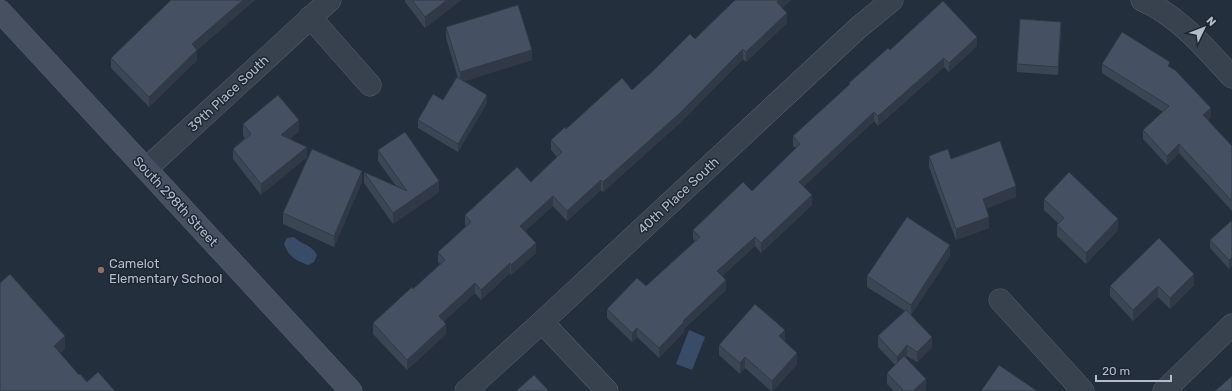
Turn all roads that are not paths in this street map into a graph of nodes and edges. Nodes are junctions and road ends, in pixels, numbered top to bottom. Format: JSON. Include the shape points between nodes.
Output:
{"nodes":[{"id":1,"x":330,"y":0,"type":"edge"},
{"id":2,"x":892,"y":0,"type":"edge"},
{"id":3,"x":1142,"y":0,"type":"edge"},
{"id":4,"x":0,"y":11,"type":"edge"},
{"id":5,"x":310,"y":18,"type":"junction"},
{"id":6,"x":1232,"y":77,"type":"edge"},
{"id":7,"x":370,"y":85,"type":"dead end"},
{"id":8,"x":146,"y":169,"type":"junction"},
{"id":9,"x":1000,"y":300,"type":"dead end"},
{"id":10,"x":542,"y":322,"type":"junction"},
{"id":11,"x":1232,"y":325,"type":"edge"},
{"id":12,"x":351,"y":391,"type":"edge"},
{"id":13,"x":466,"y":391,"type":"edge"},
{"id":14,"x":607,"y":391,"type":"edge"},
{"id":15,"x":1082,"y":391,"type":"edge"},
{"id":16,"x":1164,"y":391,"type":"edge"}],
"edges":[{"from":1,"to":5,"type":"street","name":"39th Place South"},
{"from":2,"to":10,"type":"street","name":"40th Place South","via":[[852,33]]},
{"from":3,"to":6,"type":"street","via":[[1158,7],[1176,20]]},
{"from":4,"to":8,"type":"street","name":"South 298th Street"},
{"from":5,"to":7,"type":"street"},
{"from":5,"to":8,"type":"street","name":"39th Place South"},
{"from":8,"to":12,"type":"street","name":"South 298th Street"},
{"from":9,"to":15,"type":"street"},
{"from":10,"to":13,"type":"street","name":"40th Place South"},
{"from":10,"to":14,"type":"street"},
{"from":11,"to":16,"type":"street"}]}
